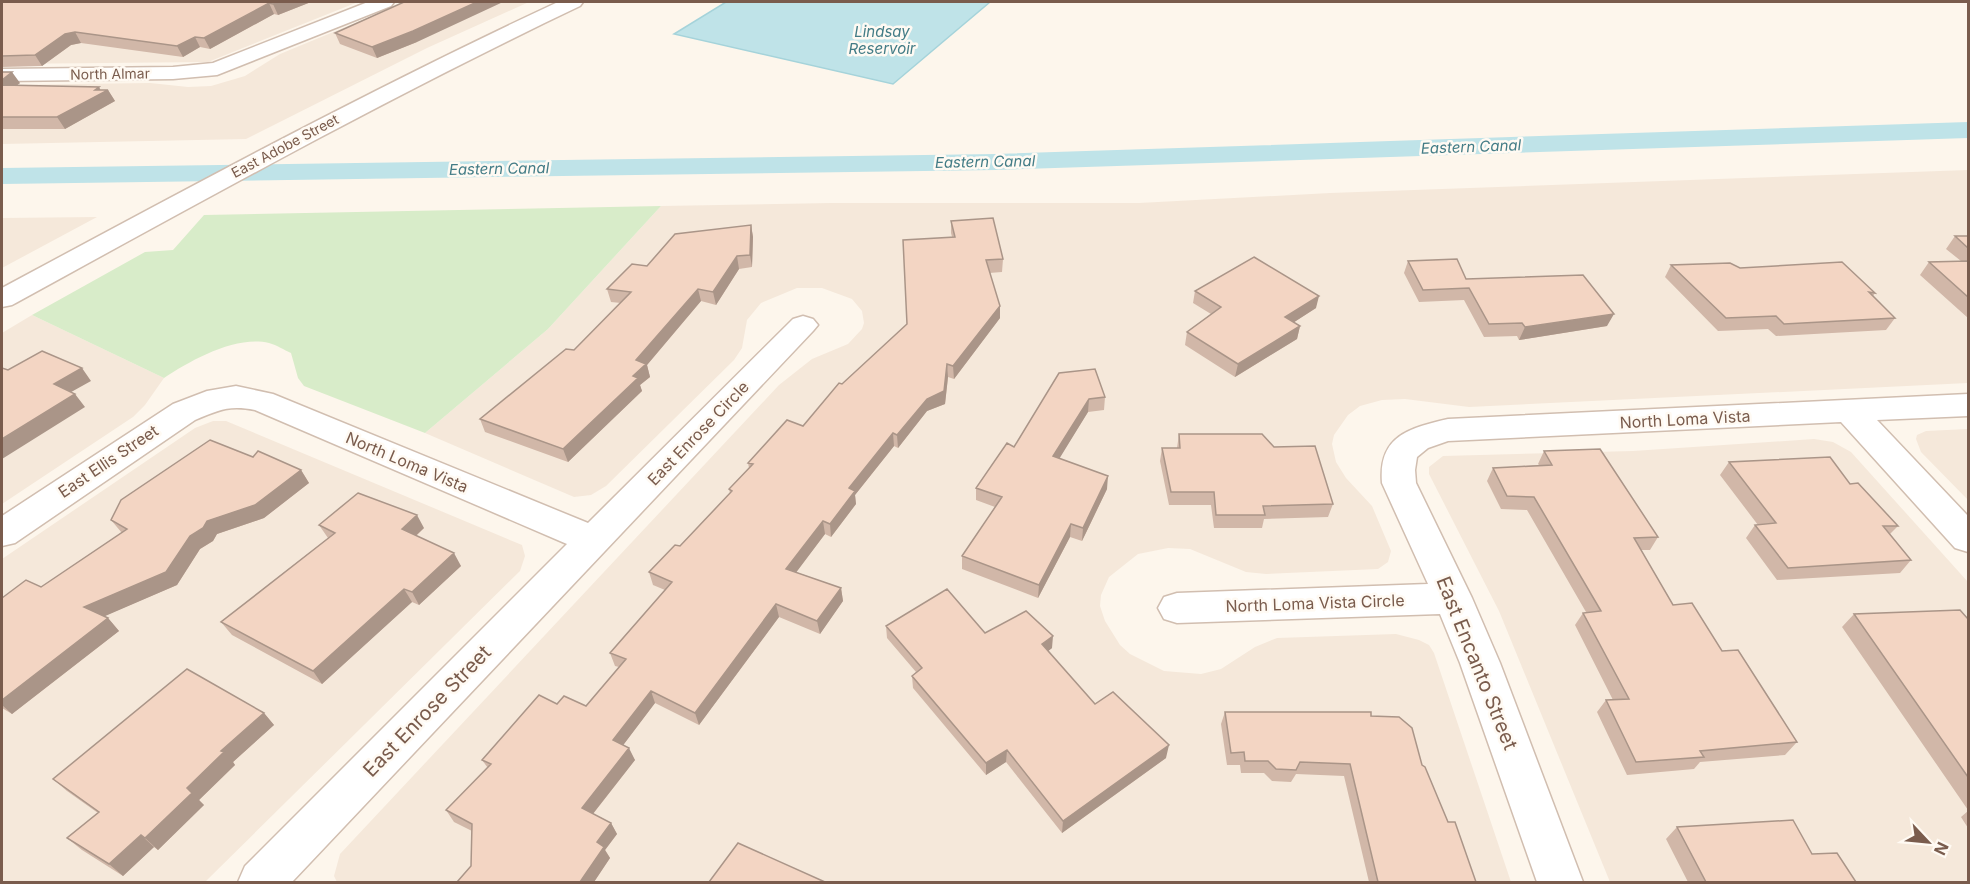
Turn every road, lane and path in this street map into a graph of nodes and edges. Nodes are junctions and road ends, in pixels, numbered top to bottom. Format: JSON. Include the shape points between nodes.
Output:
{"nodes":[{"id":1,"x":384,"y":2,"type":"edge"},
{"id":2,"x":573,"y":2,"type":"edge"},
{"id":3,"x":2,"y":75,"type":"edge"},
{"id":4,"x":2,"y":299,"type":"edge"},
{"id":5,"x":803,"y":325,"type":"dead end"},
{"id":6,"x":218,"y":398,"type":"joint"},
{"id":7,"x":1968,"y":405,"type":"edge"},
{"id":8,"x":1849,"y":411,"type":"junction"},
{"id":9,"x":1404,"y":447,"type":"joint"},
{"id":10,"x":2,"y":533,"type":"edge"},
{"id":11,"x":1968,"y":538,"type":"edge"},
{"id":12,"x":592,"y":540,"type":"junction"},
{"id":13,"x":1454,"y":598,"type":"junction"},
{"id":14,"x":1177,"y":608,"type":"dead end"},
{"id":15,"x":261,"y":882,"type":"edge"},
{"id":16,"x":1560,"y":882,"type":"edge"}],
"edges":[{"from":1,"to":3,"type":"street","name":"North Almar","via":[[218,69]]},
{"from":2,"to":4,"type":"street","name":"East Adobe Street","via":[[450,60]]},
{"from":5,"to":12,"type":"street","name":"East Enrose Circle"},
{"from":6,"to":10,"type":"street","name":"East Ellis Street","via":[[166,422]]},
{"from":6,"to":12,"type":"street","name":"North Loma Vista","via":[[236,396],[262,401]]},
{"from":7,"to":8,"type":"street","name":"North Loma Vista"},
{"from":8,"to":9,"type":"street","name":"North Loma Vista","via":[[1448,430]]},
{"from":8,"to":11,"type":"street"},
{"from":9,"to":13,"type":"street","name":"East Encanto Street","via":[[1396,470],[1399,483]]},
{"from":12,"to":15,"type":"street","name":"East Enrose Street"},
{"from":13,"to":14,"type":"street","name":"North Loma Vista Circle"},
{"from":13,"to":16,"type":"street","name":"East Encanto Street"}]}
